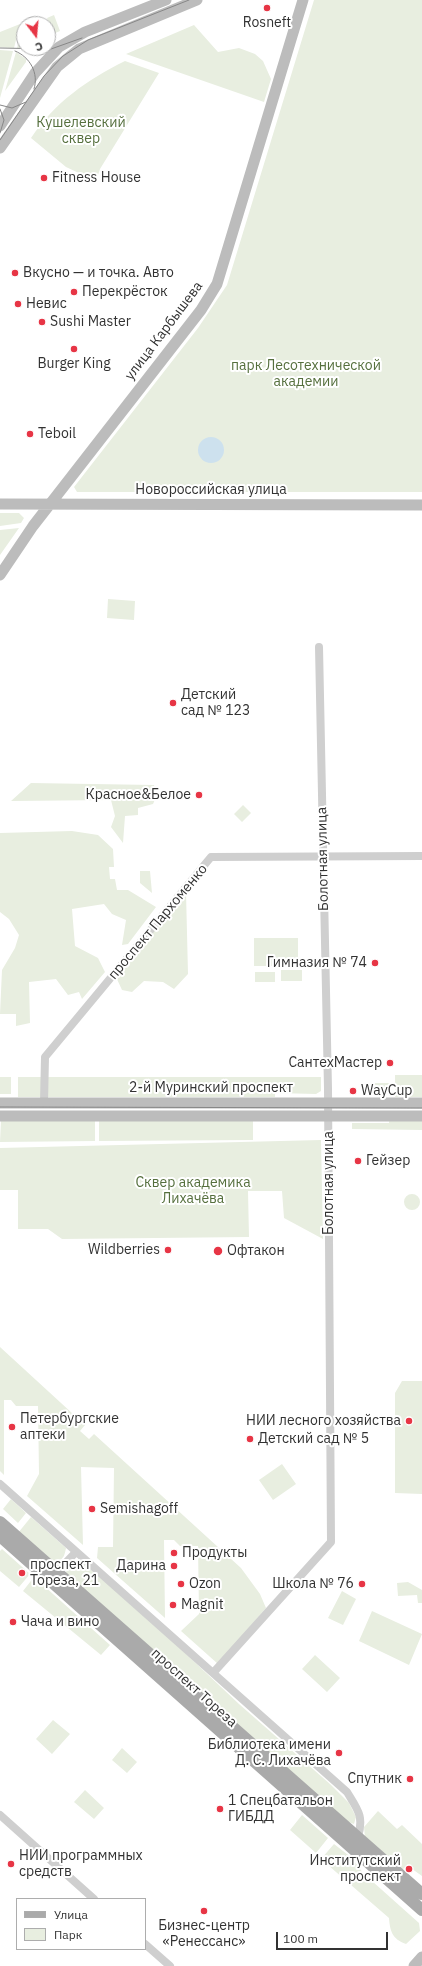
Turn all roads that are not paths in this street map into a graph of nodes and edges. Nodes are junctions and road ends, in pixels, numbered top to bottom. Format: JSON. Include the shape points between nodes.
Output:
{"nodes":[{"id":1,"x":166,"y":0,"type":"edge"},
{"id":2,"x":197,"y":0,"type":"edge"},
{"id":3,"x":303,"y":0,"type":"edge"},
{"id":4,"x":0,"y":126,"type":"edge"},
{"id":5,"x":0,"y":148,"type":"edge"},
{"id":6,"x":0,"y":504,"type":"edge"},
{"id":7,"x":51,"y":504,"type":"junction"},
{"id":8,"x":422,"y":505,"type":"edge"},
{"id":9,"x":0,"y":575,"type":"edge"},
{"id":10,"x":319,"y":647,"type":"dead end"},
{"id":11,"x":422,"y":856,"type":"edge"},
{"id":12,"x":322,"y":857,"type":"junction"},
{"id":13,"x":0,"y":1103,"type":"edge"},
{"id":14,"x":44,"y":1103,"type":"junction"},
{"id":15,"x":422,"y":1103,"type":"edge"},
{"id":16,"x":328,"y":1104,"type":"junction"},
{"id":17,"x":0,"y":1116,"type":"edge"},
{"id":18,"x":328,"y":1116,"type":"junction"},
{"id":19,"x":422,"y":1116,"type":"edge"},
{"id":20,"x":0,"y":1484,"type":"edge"},
{"id":21,"x":0,"y":1522,"type":"edge"},
{"id":22,"x":0,"y":1536,"type":"edge"},
{"id":23,"x":76,"y":1552,"type":"junction"},
{"id":24,"x":57,"y":1572,"type":"junction"},
{"id":25,"x":213,"y":1673,"type":"junction"},
{"id":26,"x":0,"y":1815,"type":"edge"},
{"id":27,"x":358,"y":1837,"type":"junction"},
{"id":28,"x":422,"y":1894,"type":"edge"},
{"id":29,"x":93,"y":1898,"type":"edge"},
{"id":30,"x":422,"y":1910,"type":"edge"},
{"id":31,"x":146,"y":1945,"type":"edge"},
{"id":32,"x":422,"y":1957,"type":"edge"},
{"id":33,"x":170,"y":1966,"type":"edge"},
{"id":34,"x":414,"y":1966,"type":"edge"}],
"edges":[{"from":1,"to":4,"type":"main road","via":[[85,32],[59,47],[35,73]]},
{"from":2,"to":5,"type":"main road","via":[[79,49],[54,72]]},
{"from":3,"to":7,"type":"main road","name":"улица Карбышева","via":[[217,284],[201,310]]},
{"from":6,"to":7,"type":"main road","name":"Новороссийская улица"},
{"from":7,"to":8,"type":"main road","name":"Новороссийская улица"},
{"from":7,"to":9,"type":"main road","name":"улица Карбышева"},
{"from":10,"to":12,"type":"street","name":"Болотная улица"},
{"from":11,"to":12,"type":"street","name":"проспект Пархоменко"},
{"from":12,"to":14,"type":"street","name":"проспект Пархоменко","via":[[211,857],[44,1057]]},
{"from":12,"to":16,"type":"street","name":"Болотная улица"},
{"from":13,"to":14,"type":"main road","name":"2-й Муринский проспект"},
{"from":14,"to":16,"type":"main road","name":"2-й Муринский проспект"},
{"from":15,"to":16,"type":"main road","name":"2-й Муринский проспект"},
{"from":16,"to":18,"type":"street","name":"Болотная улица"},
{"from":17,"to":18,"type":"main road","name":"2-й Муринский проспект"},
{"from":18,"to":19,"type":"main road","name":"2-й Муринский проспект"},
{"from":18,"to":25,"type":"street","name":"Болотная улица","via":[[331,1542]]},
{"from":20,"to":23,"type":"street"},
{"from":21,"to":24,"type":"main road","name":"проспект Тореза"},
{"from":22,"to":30,"type":"main road","name":"проспект Тореза"},
{"from":23,"to":24,"type":"street"},
{"from":23,"to":25,"type":"street"},
{"from":24,"to":27,"type":"main road","name":"проспект Тореза"},
{"from":25,"to":27,"type":"street","via":[[347,1792],[361,1815]]},
{"from":26,"to":29,"type":"street"},
{"from":27,"to":28,"type":"main road","name":"проспект Тореза"},
{"from":31,"to":33,"type":"street"},
{"from":32,"to":34,"type":"main road"}]}
